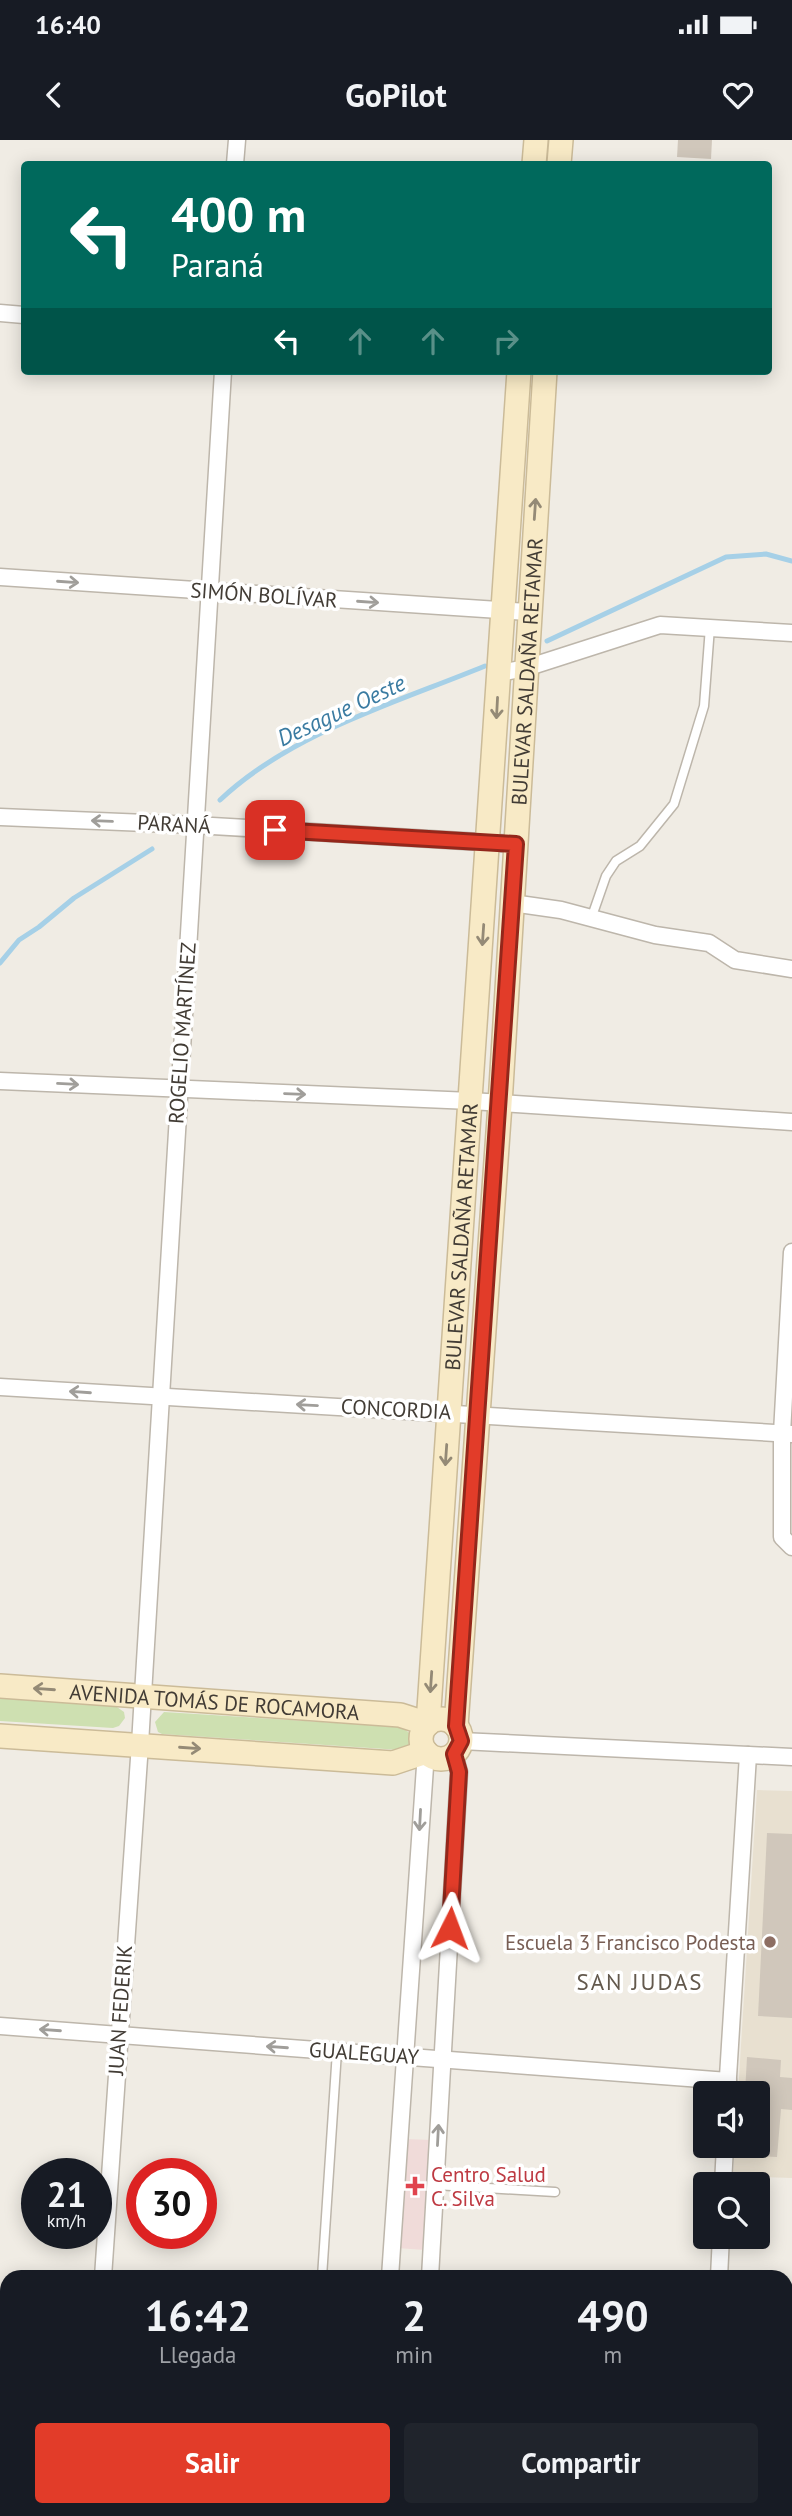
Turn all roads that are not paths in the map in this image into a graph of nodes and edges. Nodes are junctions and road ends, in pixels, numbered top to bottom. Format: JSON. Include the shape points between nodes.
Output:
{"nodes":[{"id":1,"x":237,"y":140,"type":"edge"},
{"id":2,"x":536,"y":140,"type":"edge"},
{"id":3,"x":561,"y":140,"type":"edge"},
{"id":4,"x":235,"y":161,"type":"edge"},
{"id":5,"x":534,"y":161,"type":"edge"},
{"id":6,"x":559,"y":161,"type":"edge"},
{"id":7,"x":0,"y":313,"type":"edge"},
{"id":8,"x":21,"y":314,"type":"edge"},
{"id":9,"x":223,"y":375,"type":"edge"},
{"id":10,"x":519,"y":375,"type":"edge"},
{"id":11,"x":545,"y":375,"type":"edge"},
{"id":12,"x":0,"y":577,"type":"edge"},
{"id":13,"x":212,"y":591,"type":"junction"},
{"id":14,"x":502,"y":611,"type":"junction"},
{"id":15,"x":528,"y":612,"type":"junction"},
{"id":16,"x":710,"y":627,"type":"junction"},
{"id":17,"x":792,"y":633,"type":"edge"},
{"id":18,"x":526,"y":668,"type":"junction"},
{"id":19,"x":499,"y":673,"type":"junction"},
{"id":20,"x":0,"y":817,"type":"edge"},
{"id":21,"x":195,"y":825,"type":"junction"},
{"id":22,"x":490,"y":842,"type":"junction"},
{"id":23,"x":516,"y":844,"type":"junction"},
{"id":24,"x":512,"y":902,"type":"junction"},
{"id":25,"x":591,"y":919,"type":"junction"},
{"id":26,"x":792,"y":969,"type":"edge"},
{"id":27,"x":0,"y":1081,"type":"edge"},
{"id":28,"x":179,"y":1090,"type":"junction"},
{"id":29,"x":471,"y":1101,"type":"junction"},
{"id":30,"x":500,"y":1104,"type":"junction"},
{"id":31,"x":792,"y":1122,"type":"edge"},
{"id":32,"x":792,"y":1252,"type":"edge"},
{"id":33,"x":0,"y":1387,"type":"edge"},
{"id":34,"x":160,"y":1397,"type":"junction"},
{"id":35,"x":449,"y":1412,"type":"junction"},
{"id":36,"x":479,"y":1414,"type":"junction"},
{"id":37,"x":787,"y":1433,"type":"edge"},
{"id":38,"x":792,"y":1547,"type":"edge"},
{"id":39,"x":0,"y":1686,"type":"edge"},
{"id":40,"x":142,"y":1695,"type":"junction"},
{"id":41,"x":428,"y":1724,"type":"junction"},
{"id":42,"x":0,"y":1736,"type":"edge"},
{"id":43,"x":457,"y":1740,"type":"junction"},
{"id":44,"x":140,"y":1744,"type":"junction"},
{"id":45,"x":426,"y":1752,"type":"junction"},
{"id":46,"x":748,"y":1755,"type":"junction"},
{"id":47,"x":792,"y":1757,"type":"edge"},
{"id":48,"x":0,"y":2026,"type":"edge"},
{"id":49,"x":118,"y":2035,"type":"junction"},
{"id":50,"x":337,"y":2051,"type":"junction"},
{"id":51,"x":406,"y":2056,"type":"junction"},
{"id":52,"x":443,"y":2059,"type":"junction"},
{"id":53,"x":728,"y":2081,"type":"edge"},
{"id":54,"x":693,"y":2084,"type":"edge"},
{"id":55,"x":435,"y":2185,"type":"junction"},
{"id":56,"x":555,"y":2192,"type":"dead end"},
{"id":57,"x":720,"y":2249,"type":"edge"},
{"id":58,"x":103,"y":2270,"type":"edge"},
{"id":59,"x":322,"y":2270,"type":"edge"},
{"id":60,"x":391,"y":2270,"type":"edge"},
{"id":61,"x":430,"y":2270,"type":"edge"},
{"id":62,"x":719,"y":2270,"type":"edge"}],
"edges":[{"from":1,"to":4,"type":"street"},
{"from":2,"to":5,"type":"street"},
{"from":3,"to":6,"type":"street"},
{"from":7,"to":8,"type":"street"},
{"from":9,"to":13,"type":"street","name":"ROGELIO MARTÍNEZ"},
{"from":10,"to":14,"type":"street","name":"BULEVAR SALDAÑA RETAMAR"},
{"from":15,"to":11,"type":"street","name":"BULEVAR SALDAÑA RETAMAR","one_way":true},
{"from":12,"to":13,"type":"street","name":"SIMÓN BOLÍVAR","one_way":true},
{"from":13,"to":14,"type":"street","name":"SIMÓN BOLÍVAR","one_way":true},
{"from":13,"to":21,"type":"street","name":"ROGELIO MARTÍNEZ"},
{"from":14,"to":15,"type":"street","name":"SIMÓN BOLÍVAR"},
{"from":14,"to":19,"type":"street","name":"BULEVAR SALDAÑA RETAMAR"},
{"from":15,"to":18,"type":"street","name":"BULEVAR SALDAÑA RETAMAR"},
{"from":16,"to":17,"type":"street"},
{"from":16,"to":18,"type":"street","via":[[660,625]]},
{"from":16,"to":25,"type":"lane","via":[[704,706],[674,804],[640,846],[616,861]]},
{"from":18,"to":19,"type":"street"},
{"from":18,"to":23,"type":"street","name":"BULEVAR SALDAÑA RETAMAR"},
{"from":19,"to":22,"type":"street","name":"BULEVAR SALDAÑA RETAMAR","one_way":true},
{"from":21,"to":20,"type":"street","name":"PARANÁ","one_way":true},
{"from":21,"to":22,"type":"street","name":"PARANÁ"},
{"from":21,"to":28,"type":"street","name":"ROGELIO MARTÍNEZ"},
{"from":22,"to":23,"type":"street","name":"PARANÁ"},
{"from":22,"to":29,"type":"street","name":"BULEVAR SALDAÑA RETAMAR","one_way":true},
{"from":23,"to":24,"type":"street","name":"BULEVAR SALDAÑA RETAMAR"},
{"from":24,"to":25,"type":"street"},
{"from":24,"to":30,"type":"street","name":"BULEVAR SALDAÑA RETAMAR"},
{"from":25,"to":26,"type":"street","via":[[709,943],[735,960]]},
{"from":27,"to":28,"type":"street","one_way":true},
{"from":28,"to":29,"type":"street","one_way":true},
{"from":28,"to":34,"type":"street","name":"ROGELIO MARTÍNEZ"},
{"from":29,"to":30,"type":"street"},
{"from":29,"to":35,"type":"street","name":"BULEVAR SALDAÑA RETAMAR"},
{"from":30,"to":31,"type":"street"},
{"from":30,"to":36,"type":"street","name":"BULEVAR SALDAÑA RETAMAR"},
{"from":32,"to":37,"type":"street"},
{"from":34,"to":33,"type":"street","name":"CONCORDIA","one_way":true},
{"from":35,"to":34,"type":"street","name":"CONCORDIA","one_way":true},
{"from":34,"to":40,"type":"street","name":"ROGELIO MARTÍNEZ"},
{"from":35,"to":36,"type":"street","name":"CONCORDIA"},
{"from":35,"to":41,"type":"street","name":"BULEVAR SALDAÑA RETAMAR","one_way":true},
{"from":36,"to":37,"type":"street","name":"CONCORDIA"},
{"from":36,"to":43,"type":"street","name":"BULEVAR SALDAÑA RETAMAR"},
{"from":37,"to":38,"type":"street","via":[[782,1537]]},
{"from":40,"to":39,"type":"street","name":"AVENIDA TOMÁS DE ROCAMORA","one_way":true},
{"from":40,"to":41,"type":"street","name":"AVENIDA TOMÁS DE ROCAMORA","via":[[400,1715]]},
{"from":40,"to":44,"type":"street","name":"JUAN FEDERIK"},
{"from":41,"to":43,"type":"street","via":[[443,1719]]},
{"from":41,"to":45,"type":"street","name":"BULEVAR SALDAÑA RETAMAR","via":[[421,1738]]},
{"from":42,"to":44,"type":"street"},
{"from":43,"to":45,"type":"street","via":[[440,1759]]},
{"from":43,"to":46,"type":"street"},
{"from":43,"to":52,"type":"street","name":"BULEVAR SALDAÑA RETAMAR"},
{"from":44,"to":45,"type":"street","one_way":true,"via":[[393,1763]]},
{"from":44,"to":49,"type":"street","name":"JUAN FEDERIK"},
{"from":45,"to":51,"type":"street","name":"BULEVAR SALDAÑA RETAMAR","one_way":true},
{"from":46,"to":47,"type":"street"},
{"from":46,"to":53,"type":"street"},
{"from":49,"to":48,"type":"street","name":"GUALEGUAY","one_way":true},
{"from":50,"to":49,"type":"street","name":"GUALEGUAY","one_way":true},
{"from":49,"to":58,"type":"street","name":"JUAN FEDERIK"},
{"from":50,"to":51,"type":"street","name":"GUALEGUAY"},
{"from":50,"to":59,"type":"lane"},
{"from":51,"to":52,"type":"street","name":"GUALEGUAY"},
{"from":51,"to":60,"type":"street","name":"BULEVAR SALDAÑA RETAMAR"},
{"from":52,"to":54,"type":"street","name":"GUALEGUAY"},
{"from":55,"to":52,"type":"street","name":"BULEVAR SALDAÑA RETAMAR","one_way":true},
{"from":55,"to":56,"type":"lane"},
{"from":55,"to":61,"type":"street","name":"BULEVAR SALDAÑA RETAMAR"},
{"from":57,"to":62,"type":"street"}]}
